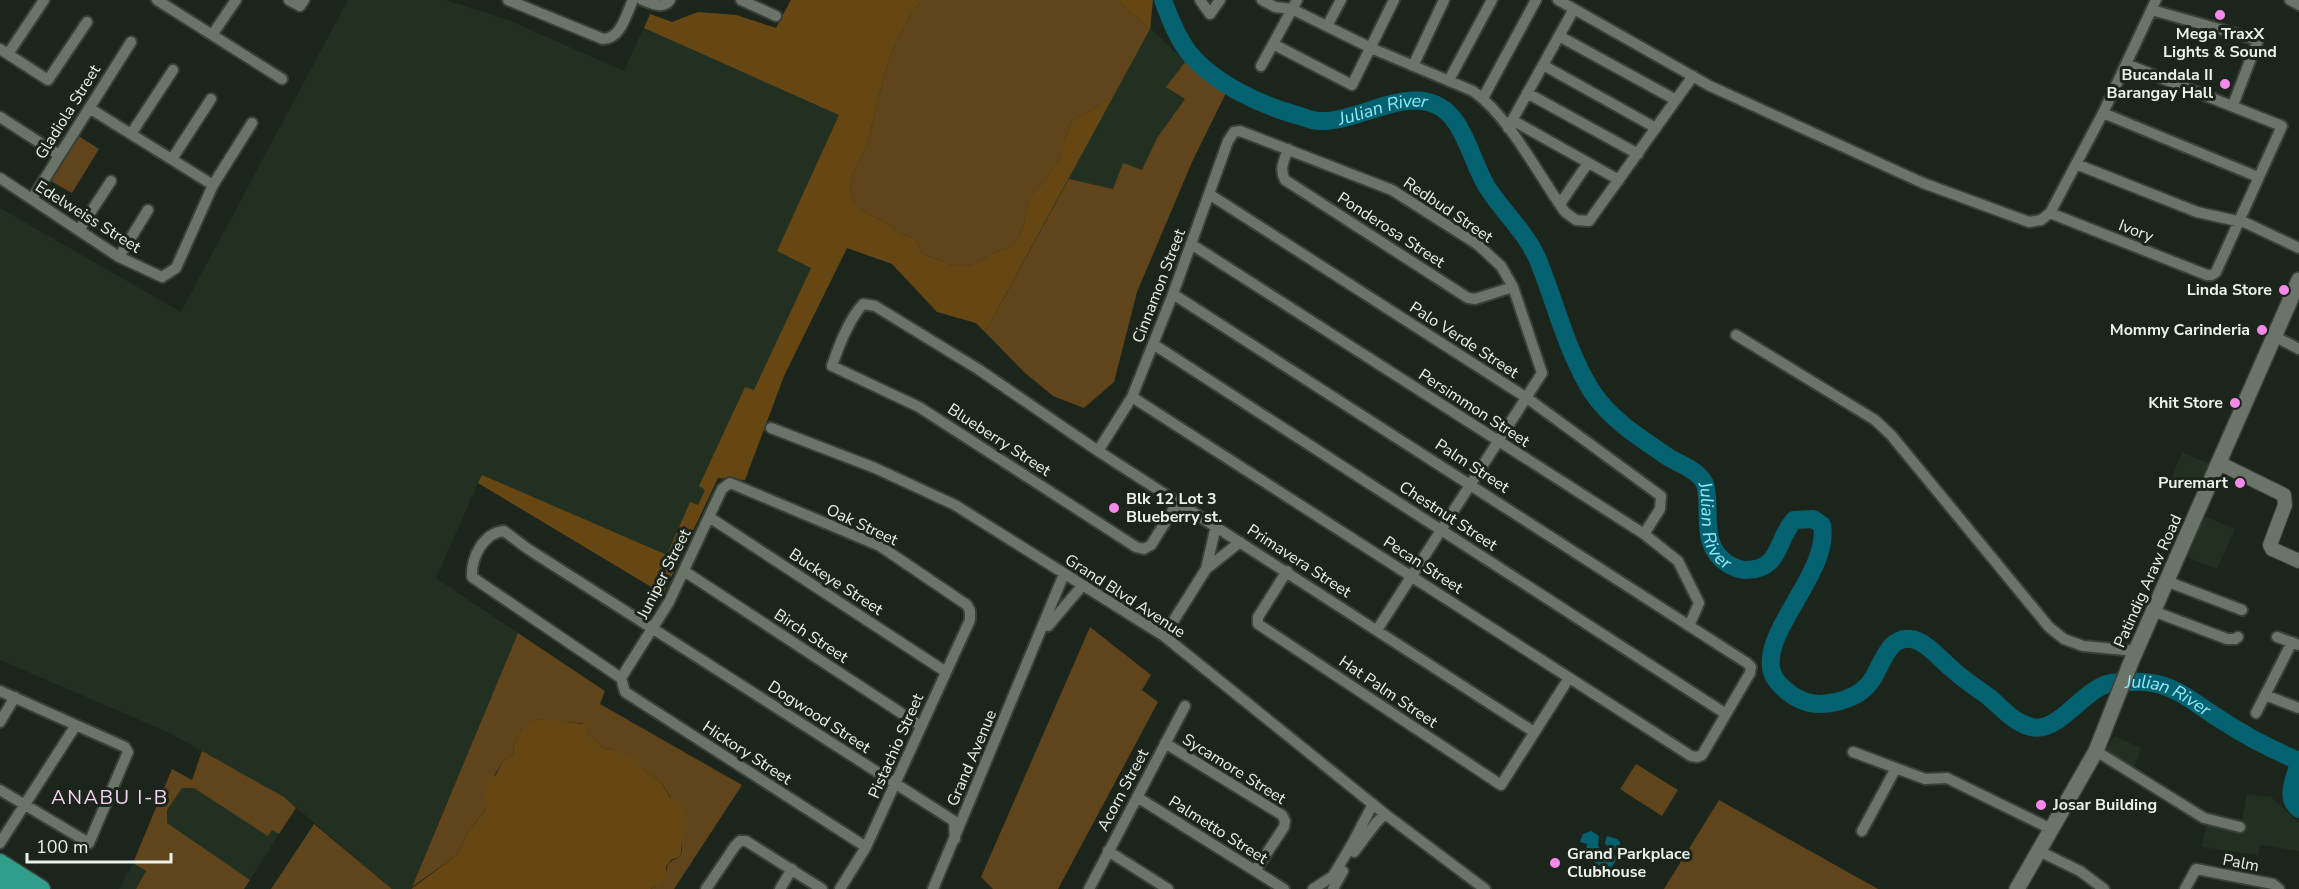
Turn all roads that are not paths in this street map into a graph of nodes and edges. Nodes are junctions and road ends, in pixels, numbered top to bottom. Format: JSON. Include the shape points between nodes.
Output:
{"nodes":[{"id":1,"x":44,"y":0,"type":"edge"},
{"id":2,"x":157,"y":0,"type":"edge"},
{"id":3,"x":236,"y":0,"type":"edge"},
{"id":4,"x":289,"y":0,"type":"edge"},
{"id":5,"x":304,"y":0,"type":"edge"},
{"id":6,"x":508,"y":0,"type":"edge"},
{"id":7,"x":633,"y":0,"type":"edge"},
{"id":8,"x":642,"y":0,"type":"edge"},
{"id":9,"x":670,"y":0,"type":"edge"},
{"id":10,"x":741,"y":0,"type":"edge"},
{"id":11,"x":1200,"y":0,"type":"edge"},
{"id":12,"x":1220,"y":0,"type":"edge"},
{"id":13,"x":1262,"y":0,"type":"edge"},
{"id":14,"x":1341,"y":0,"type":"edge"},
{"id":15,"x":1394,"y":0,"type":"edge"},
{"id":16,"x":1444,"y":0,"type":"edge"},
{"id":17,"x":1492,"y":0,"type":"edge"},
{"id":18,"x":1536,"y":0,"type":"edge"},
{"id":19,"x":1558,"y":0,"type":"edge"},
{"id":20,"x":2290,"y":0,"type":"edge"},
{"id":21,"x":763,"y":4,"type":"edge"},
{"id":22,"x":1294,"y":5,"type":"edge"},
{"id":23,"x":2154,"y":5,"type":"edge"},
{"id":24,"x":2299,"y":5,"type":"edge"},
{"id":25,"x":1574,"y":9,"type":"junction"},
{"id":26,"x":776,"y":16,"type":"dead end"},
{"id":27,"x":87,"y":22,"type":"dead end"},
{"id":28,"x":1327,"y":26,"type":"junction"},
{"id":29,"x":212,"y":35,"type":"junction"},
{"id":30,"x":1559,"y":36,"type":"junction"},
{"id":31,"x":131,"y":42,"type":"dead end"},
{"id":32,"x":1273,"y":44,"type":"junction"},
{"id":33,"x":1371,"y":48,"type":"junction"},
{"id":34,"x":4,"y":51,"type":"edge"},
{"id":35,"x":2126,"y":64,"type":"junction"},
{"id":36,"x":1543,"y":65,"type":"junction"},
{"id":37,"x":1261,"y":66,"type":"dead end"},
{"id":38,"x":1413,"y":66,"type":"junction"},
{"id":39,"x":173,"y":70,"type":"dead end"},
{"id":40,"x":1693,"y":76,"type":"junction"},
{"id":41,"x":282,"y":79,"type":"dead end"},
{"id":42,"x":1449,"y":80,"type":"junction"},
{"id":43,"x":1527,"y":93,"type":"junction"},
{"id":44,"x":1484,"y":98,"type":"junction"},
{"id":45,"x":211,"y":99,"type":"dead end"},
{"id":46,"x":1676,"y":100,"type":"junction"},
{"id":47,"x":2233,"y":105,"type":"junction"},
{"id":48,"x":89,"y":108,"type":"junction"},
{"id":49,"x":2103,"y":113,"type":"junction"},
{"id":50,"x":0,"y":117,"type":"edge"},
{"id":51,"x":252,"y":123,"type":"dead end"},
{"id":52,"x":1510,"y":124,"type":"junction"},
{"id":53,"x":1656,"y":128,"type":"junction"},
{"id":54,"x":1240,"y":131,"type":"joint"},
{"id":55,"x":131,"y":134,"type":"junction"},
{"id":56,"x":1288,"y":150,"type":"junction"},
{"id":57,"x":1638,"y":154,"type":"junction"},
{"id":58,"x":59,"y":155,"type":"junction"},
{"id":59,"x":172,"y":159,"type":"junction"},
{"id":60,"x":1588,"y":163,"type":"junction"},
{"id":61,"x":2076,"y":164,"type":"junction"},
{"id":62,"x":2258,"y":177,"type":"junction"},
{"id":63,"x":0,"y":178,"type":"edge"},
{"id":64,"x":1618,"y":180,"type":"junction"},
{"id":65,"x":111,"y":181,"type":"dead end"},
{"id":66,"x":213,"y":185,"type":"junction"},
{"id":67,"x":1209,"y":194,"type":"junction"},
{"id":68,"x":32,"y":199,"type":"junction"},
{"id":69,"x":1560,"y":204,"type":"junction"},
{"id":70,"x":148,"y":210,"type":"dead end"},
{"id":71,"x":2050,"y":213,"type":"junction"},
{"id":72,"x":2238,"y":220,"type":"junction"},
{"id":73,"x":79,"y":230,"type":"junction"},
{"id":74,"x":1191,"y":244,"type":"junction"},
{"id":75,"x":2299,"y":248,"type":"edge"},
{"id":76,"x":119,"y":257,"type":"junction"},
{"id":77,"x":2299,"y":280,"type":"edge"},
{"id":78,"x":1513,"y":287,"type":"junction"},
{"id":79,"x":1173,"y":294,"type":"junction"},
{"id":80,"x":1736,"y":335,"type":"dead end"},
{"id":81,"x":2274,"y":336,"type":"junction"},
{"id":82,"x":1153,"y":344,"type":"junction"},
{"id":83,"x":2299,"y":349,"type":"edge"},
{"id":84,"x":832,"y":366,"type":"joint"},
{"id":85,"x":1132,"y":397,"type":"junction"},
{"id":86,"x":1527,"y":399,"type":"junction"},
{"id":87,"x":771,"y":428,"type":"dead end"},
{"id":88,"x":1499,"y":442,"type":"junction"},
{"id":89,"x":1098,"y":451,"type":"junction"},
{"id":90,"x":2219,"y":463,"type":"junction"},
{"id":91,"x":730,"y":483,"type":"joint"},
{"id":92,"x":1472,"y":484,"type":"junction"},
{"id":93,"x":1178,"y":502,"type":"junction"},
{"id":94,"x":709,"y":517,"type":"junction"},
{"id":95,"x":1216,"y":526,"type":"junction"},
{"id":96,"x":1442,"y":530,"type":"junction"},
{"id":97,"x":1644,"y":534,"type":"junction"},
{"id":98,"x":1240,"y":542,"type":"junction"},
{"id":99,"x":2299,"y":561,"type":"edge"},
{"id":100,"x":1206,"y":569,"type":"junction"},
{"id":101,"x":684,"y":571,"type":"junction"},
{"id":102,"x":1287,"y":571,"type":"junction"},
{"id":103,"x":1064,"y":574,"type":"junction"},
{"id":104,"x":1411,"y":576,"type":"junction"},
{"id":105,"x":2166,"y":581,"type":"junction"},
{"id":106,"x":1082,"y":586,"type":"junction"},
{"id":107,"x":970,"y":610,"type":"joint"},
{"id":108,"x":2241,"y":610,"type":"dead end"},
{"id":109,"x":2153,"y":611,"type":"junction"},
{"id":110,"x":1689,"y":626,"type":"junction"},
{"id":111,"x":654,"y":628,"type":"junction"},
{"id":112,"x":1377,"y":630,"type":"junction"},
{"id":113,"x":1164,"y":636,"type":"junction"},
{"id":114,"x":2238,"y":637,"type":"dead end"},
{"id":115,"x":2277,"y":637,"type":"dead end"},
{"id":116,"x":1039,"y":639,"type":"junction"},
{"id":117,"x":2296,"y":644,"type":"edge"},
{"id":118,"x":2134,"y":656,"type":"junction"},
{"id":119,"x":946,"y":672,"type":"junction"},
{"id":120,"x":621,"y":678,"type":"junction"},
{"id":121,"x":1569,"y":678,"type":"junction"},
{"id":122,"x":0,"y":691,"type":"edge"},
{"id":123,"x":2265,"y":695,"type":"junction"},
{"id":124,"x":15,"y":697,"type":"junction"},
{"id":125,"x":1185,"y":706,"type":"dead end"},
{"id":126,"x":2299,"y":708,"type":"edge"},
{"id":127,"x":2256,"y":713,"type":"dead end"},
{"id":128,"x":1726,"y":714,"type":"junction"},
{"id":129,"x":0,"y":722,"type":"edge"},
{"id":130,"x":76,"y":725,"type":"junction"},
{"id":131,"x":921,"y":726,"type":"junction"},
{"id":132,"x":1534,"y":732,"type":"junction"},
{"id":133,"x":1165,"y":743,"type":"junction"},
{"id":134,"x":2096,"y":751,"type":"junction"},
{"id":135,"x":1853,"y":752,"type":"dead end"},
{"id":136,"x":1896,"y":768,"type":"junction"},
{"id":137,"x":895,"y":784,"type":"junction"},
{"id":138,"x":0,"y":790,"type":"edge"},
{"id":139,"x":1137,"y":797,"type":"junction"},
{"id":140,"x":1373,"y":804,"type":"junction"},
{"id":141,"x":24,"y":805,"type":"junction"},
{"id":142,"x":1385,"y":814,"type":"junction"},
{"id":143,"x":2240,"y":827,"type":"dead end"},
{"id":144,"x":2051,"y":829,"type":"junction"},
{"id":145,"x":1862,"y":831,"type":"dead end"},
{"id":146,"x":954,"y":839,"type":"junction"},
{"id":147,"x":0,"y":843,"type":"edge"},
{"id":148,"x":866,"y":847,"type":"junction"},
{"id":149,"x":1108,"y":851,"type":"junction"},
{"id":150,"x":2039,"y":851,"type":"junction"},
{"id":151,"x":1345,"y":861,"type":"junction"},
{"id":152,"x":0,"y":863,"type":"edge"},
{"id":153,"x":792,"y":869,"type":"junction"},
{"id":154,"x":1255,"y":872,"type":"junction"},
{"id":155,"x":0,"y":879,"type":"edge"},
{"id":156,"x":2239,"y":884,"type":"edge"},
{"id":157,"x":16,"y":889,"type":"edge"},
{"id":158,"x":40,"y":889,"type":"edge"},
{"id":159,"x":706,"y":889,"type":"edge"},
{"id":160,"x":780,"y":889,"type":"edge"},
{"id":161,"x":822,"y":889,"type":"edge"},
{"id":162,"x":840,"y":889,"type":"edge"},
{"id":163,"x":933,"y":889,"type":"edge"},
{"id":164,"x":1089,"y":889,"type":"edge"},
{"id":165,"x":1168,"y":889,"type":"edge"},
{"id":166,"x":1284,"y":889,"type":"edge"},
{"id":167,"x":1313,"y":889,"type":"edge"},
{"id":168,"x":1334,"y":889,"type":"edge"},
{"id":169,"x":1485,"y":889,"type":"edge"},
{"id":170,"x":2017,"y":889,"type":"edge"},
{"id":171,"x":2104,"y":889,"type":"edge"},
{"id":172,"x":2185,"y":889,"type":"edge"},
{"id":173,"x":2279,"y":889,"type":"edge"}],
"edges":[{"from":1,"to":34,"type":"street"},
{"from":2,"to":29,"type":"street"},
{"from":3,"to":29,"type":"street"},
{"from":4,"to":5,"type":"street","via":[[300,6]]},
{"from":6,"to":7,"type":"street","via":[[603,39],[616,35]]},
{"from":8,"to":9,"type":"street","via":[[660,6]]},
{"from":10,"to":21,"type":"street"},
{"from":11,"to":12,"type":"street","via":[[1210,14]]},
{"from":13,"to":22,"type":"street","via":[[1275,7]]},
{"from":14,"to":28,"type":"street"},
{"from":15,"to":33,"type":"street"},
{"from":16,"to":38,"type":"street"},
{"from":17,"to":42,"type":"street"},
{"from":18,"to":44,"type":"street"},
{"from":19,"to":25,"type":"street"},
{"from":20,"to":24,"type":"street"},
{"from":21,"to":26,"type":"street"},
{"from":22,"to":28,"type":"street"},
{"from":22,"to":32,"type":"street"},
{"from":23,"to":35,"type":"street"},
{"from":23,"to":47,"type":"street","via":[[2258,40]]},
{"from":25,"to":30,"type":"street"},
{"from":25,"to":40,"type":"street"},
{"from":27,"to":34,"type":"street","via":[[48,80]]},
{"from":28,"to":33,"type":"street"},
{"from":29,"to":41,"type":"street"},
{"from":30,"to":36,"type":"street"},
{"from":30,"to":46,"type":"street"},
{"from":31,"to":48,"type":"street","name":"Gladiola Street"},
{"from":32,"to":33,"type":"street","via":[[1352,85]]},
{"from":32,"to":37,"type":"street"},
{"from":33,"to":38,"type":"street"},
{"from":35,"to":47,"type":"street"},
{"from":35,"to":49,"type":"street"},
{"from":36,"to":43,"type":"street"},
{"from":36,"to":53,"type":"street"},
{"from":38,"to":42,"type":"street"},
{"from":39,"to":55,"type":"street"},
{"from":40,"to":46,"type":"street"},
{"from":40,"to":71,"type":"street","via":[[1862,156],[1977,204],[2029,222]]},
{"from":42,"to":44,"type":"street"},
{"from":43,"to":52,"type":"street"},
{"from":43,"to":57,"type":"street"},
{"from":44,"to":52,"type":"street"},
{"from":45,"to":59,"type":"street"},
{"from":46,"to":53,"type":"street"},
{"from":47,"to":62,"type":"street","via":[[2282,126]]},
{"from":48,"to":55,"type":"street"},
{"from":48,"to":58,"type":"street","name":"Gladiola Street"},
{"from":49,"to":61,"type":"street"},
{"from":49,"to":62,"type":"street"},
{"from":50,"to":58,"type":"street"},
{"from":51,"to":66,"type":"street"},
{"from":52,"to":60,"type":"street"},
{"from":52,"to":69,"type":"street"},
{"from":53,"to":57,"type":"street"},
{"from":54,"to":56,"type":"street","name":"Redbud Street"},
{"from":54,"to":67,"type":"street","name":"Cinnamon Street","via":[[1234,132],[1228,141]]},
{"from":55,"to":59,"type":"street"},
{"from":56,"to":78,"type":"street","name":"Redbud Street","via":[[1392,190],[1477,244],[1501,266]]},
{"from":56,"to":78,"type":"street","name":"Ponderosa Street","via":[[1282,166],[1285,180],[1468,298]]},
{"from":57,"to":64,"type":"street"},
{"from":58,"to":68,"type":"street","name":"Gladiola Street"},
{"from":59,"to":66,"type":"street"},
{"from":60,"to":64,"type":"street"},
{"from":60,"to":69,"type":"street"},
{"from":61,"to":71,"type":"street"},
{"from":61,"to":72,"type":"street","via":[[2197,212]]},
{"from":62,"to":72,"type":"street"},
{"from":63,"to":68,"type":"street","name":"Edelweiss Street"},
{"from":64,"to":69,"type":"street","via":[[1589,220],[1576,220]]},
{"from":65,"to":73,"type":"street"},
{"from":66,"to":76,"type":"street","name":"Edelweiss Street","via":[[176,268],[162,277]]},
{"from":67,"to":74,"type":"street","name":"Cinnamon Street"},
{"from":67,"to":86,"type":"street","name":"Palo Verde Street"},
{"from":68,"to":73,"type":"street","name":"Edelweiss Street"},
{"from":70,"to":76,"type":"street"},
{"from":71,"to":72,"type":"street","name":"Ivory","via":[[2212,275]]},
{"from":72,"to":75,"type":"street"},
{"from":73,"to":76,"type":"street","name":"Edelweiss Street"},
{"from":74,"to":79,"type":"street","name":"Cinnamon Street"},
{"from":74,"to":88,"type":"street","name":"Persimmon Street"},
{"from":77,"to":81,"type":"main road","name":"Patindig Araw Road"},
{"from":78,"to":86,"type":"street","name":"Redbud Street","via":[[1542,368]]},
{"from":79,"to":82,"type":"street","name":"Cinnamon Street"},
{"from":79,"to":92,"type":"street","name":"Palm Street"},
{"from":80,"to":118,"type":"street","via":[[1875,420],[2036,612],[2064,639]]},
{"from":81,"to":83,"type":"street"},
{"from":81,"to":90,"type":"main road","name":"Patindig Araw Road"},
{"from":82,"to":85,"type":"street","name":"Cinnamon Street"},
{"from":82,"to":96,"type":"street","name":"Chestnut Street"},
{"from":84,"to":89,"type":"street","name":"Primavera Street","via":[[855,313],[864,304],[875,306],[978,369]]},
{"from":84,"to":93,"type":"street","name":"Blueberry Street","via":[[919,407],[1136,546],[1144,549],[1150,545]]},
{"from":85,"to":89,"type":"street","name":"Cinnamon Street"},
{"from":85,"to":104,"type":"street","name":"Pecan Street"},
{"from":86,"to":88,"type":"street","name":"Redbud Street"},
{"from":86,"to":97,"type":"street","name":"Palo Verde Street","via":[[1661,496],[1660,509]]},
{"from":87,"to":103,"type":"street","name":"Grand Blvd Avenue","via":[[875,468],[954,505]]},
{"from":88,"to":92,"type":"street","name":"Redbud Street"},
{"from":88,"to":97,"type":"street","name":"Persimmon Street"},
{"from":89,"to":93,"type":"street","name":"Primavera Street"},
{"from":90,"to":99,"type":"street","via":[[2284,495],[2285,505],[2270,545]]},
{"from":90,"to":105,"type":"main road","name":"Patindig Araw Road"},
{"from":91,"to":94,"type":"street","name":"Juniper Street","via":[[722,489]]},
{"from":91,"to":107,"type":"street","name":"Oak Street","via":[[880,546],[967,604]]},
{"from":92,"to":96,"type":"street","name":"Redbud Street"},
{"from":92,"to":110,"type":"street","name":"Palm Street"},
{"from":93,"to":95,"type":"street","name":"Primavera Street"},
{"from":94,"to":101,"type":"street","name":"Juniper Street"},
{"from":94,"to":119,"type":"street","name":"Buckeye Street"},
{"from":95,"to":98,"type":"street","name":"Primavera Street"},
{"from":95,"to":100,"type":"street"},
{"from":96,"to":104,"type":"street","name":"Redbud Street"},
{"from":96,"to":128,"type":"street","name":"Chestnut Street"},
{"from":97,"to":110,"type":"street","name":"Persimmon Street","via":[[1678,561],[1684,571],[1699,603]]},
{"from":98,"to":100,"type":"street"},
{"from":98,"to":102,"type":"street","name":"Primavera Street"},
{"from":100,"to":113,"type":"street"},
{"from":101,"to":111,"type":"street","name":"Juniper Street"},
{"from":101,"to":131,"type":"street","name":"Birch Street"},
{"from":102,"to":112,"type":"street","name":"Primavera Street"},
{"from":102,"to":132,"type":"street","name":"Hat Palm Street","via":[[1258,617],[1258,624],[1501,785]]},
{"from":103,"to":106,"type":"street","name":"Grand Blvd Avenue"},
{"from":103,"to":116,"type":"street","name":"Grand Avenue"},
{"from":104,"to":112,"type":"street","name":"Redbud Street"},
{"from":104,"to":121,"type":"street","name":"Pecan Street"},
{"from":105,"to":108,"type":"street"},
{"from":105,"to":109,"type":"main road","name":"Patindig Araw Road"},
{"from":106,"to":113,"type":"street","name":"Grand Blvd Avenue"},
{"from":106,"to":116,"type":"street","name":"Grand Avenue"},
{"from":107,"to":119,"type":"street","name":"Pistachio Street","via":[[970,620]]},
{"from":109,"to":114,"type":"street","via":[[2227,639]]},
{"from":109,"to":118,"type":"main road","name":"Patindig Araw Road"},
{"from":110,"to":128,"type":"street","name":"Palm Street","via":[[1751,668]]},
{"from":111,"to":120,"type":"street","name":"Juniper Street"},
{"from":111,"to":120,"type":"street","name":"Dogwood Street","via":[[504,531],[487,538],[478,551],[471,565],[472,577]]},
{"from":111,"to":137,"type":"street","name":"Dogwood Street"},
{"from":112,"to":132,"type":"street","name":"Primavera Street"},
{"from":113,"to":140,"type":"street","name":"Grand Blvd Avenue"},
{"from":115,"to":117,"type":"street"},
{"from":116,"to":146,"type":"street","name":"Grand Avenue"},
{"from":117,"to":123,"type":"street"},
{"from":118,"to":134,"type":"main road","name":"Patindig Araw Road"},
{"from":119,"to":131,"type":"street","name":"Pistachio Street"},
{"from":120,"to":148,"type":"street","name":"Hickory Street","via":[[626,693]]},
{"from":121,"to":128,"type":"street","name":"Pecan Street","via":[[1691,756],[1702,755]]},
{"from":121,"to":132,"type":"street"},
{"from":122,"to":124,"type":"street"},
{"from":123,"to":126,"type":"street"},
{"from":123,"to":127,"type":"street"},
{"from":124,"to":129,"type":"street"},
{"from":124,"to":130,"type":"street"},
{"from":125,"to":133,"type":"street","name":"Acorn Street"},
{"from":130,"to":141,"type":"street"},
{"from":130,"to":141,"type":"street","via":[[125,747],[128,752],[92,841],[86,842]]},
{"from":131,"to":137,"type":"street","name":"Pistachio Street"},
{"from":133,"to":139,"type":"street","name":"Acorn Street"},
{"from":133,"to":154,"type":"street","name":"Sycamore Street","via":[[1282,815],[1284,827]]},
{"from":134,"to":143,"type":"street","via":[[2204,818]]},
{"from":134,"to":144,"type":"main road","name":"Patindig Araw Road"},
{"from":135,"to":136,"type":"street"},
{"from":136,"to":144,"type":"street","via":[[1925,779],[1947,778]]},
{"from":136,"to":145,"type":"street"},
{"from":137,"to":146,"type":"street","name":"Dogwood Street","via":[[954,821]]},
{"from":137,"to":148,"type":"street","name":"Pistachio Street"},
{"from":138,"to":141,"type":"street"},
{"from":139,"to":149,"type":"street","name":"Acorn Street"},
{"from":139,"to":154,"type":"street","name":"Palmetto Street"},
{"from":140,"to":142,"type":"street","name":"Grand Blvd Avenue"},
{"from":140,"to":151,"type":"street"},
{"from":141,"to":147,"type":"street"},
{"from":142,"to":151,"type":"street"},
{"from":142,"to":169,"type":"street","name":"Grand Blvd Avenue"},
{"from":144,"to":150,"type":"main road","name":"Patindig Araw Road"},
{"from":146,"to":163,"type":"street","name":"Grand Avenue"},
{"from":148,"to":162,"type":"street","name":"Pistachio Street"},
{"from":149,"to":164,"type":"street","name":"Acorn Street"},
{"from":149,"to":165,"type":"street"},
{"from":150,"to":170,"type":"main road","name":"Patindig Araw Road"},
{"from":150,"to":171,"type":"street","via":[[2080,871]]},
{"from":151,"to":167,"type":"street","via":[[1333,876]]},
{"from":151,"to":168,"type":"street"},
{"from":152,"to":158,"type":"highway"},
{"from":153,"to":159,"type":"street","via":[[740,841]]},
{"from":153,"to":160,"type":"street"},
{"from":153,"to":161,"type":"street"},
{"from":154,"to":166,"type":"street","name":"Palmetto Street"},
{"from":155,"to":157,"type":"highway"},
{"from":156,"to":172,"type":"street","name":"Palm","via":[[2196,869]]},
{"from":156,"to":173,"type":"street","name":"Palm","via":[[2272,884]]}]}
